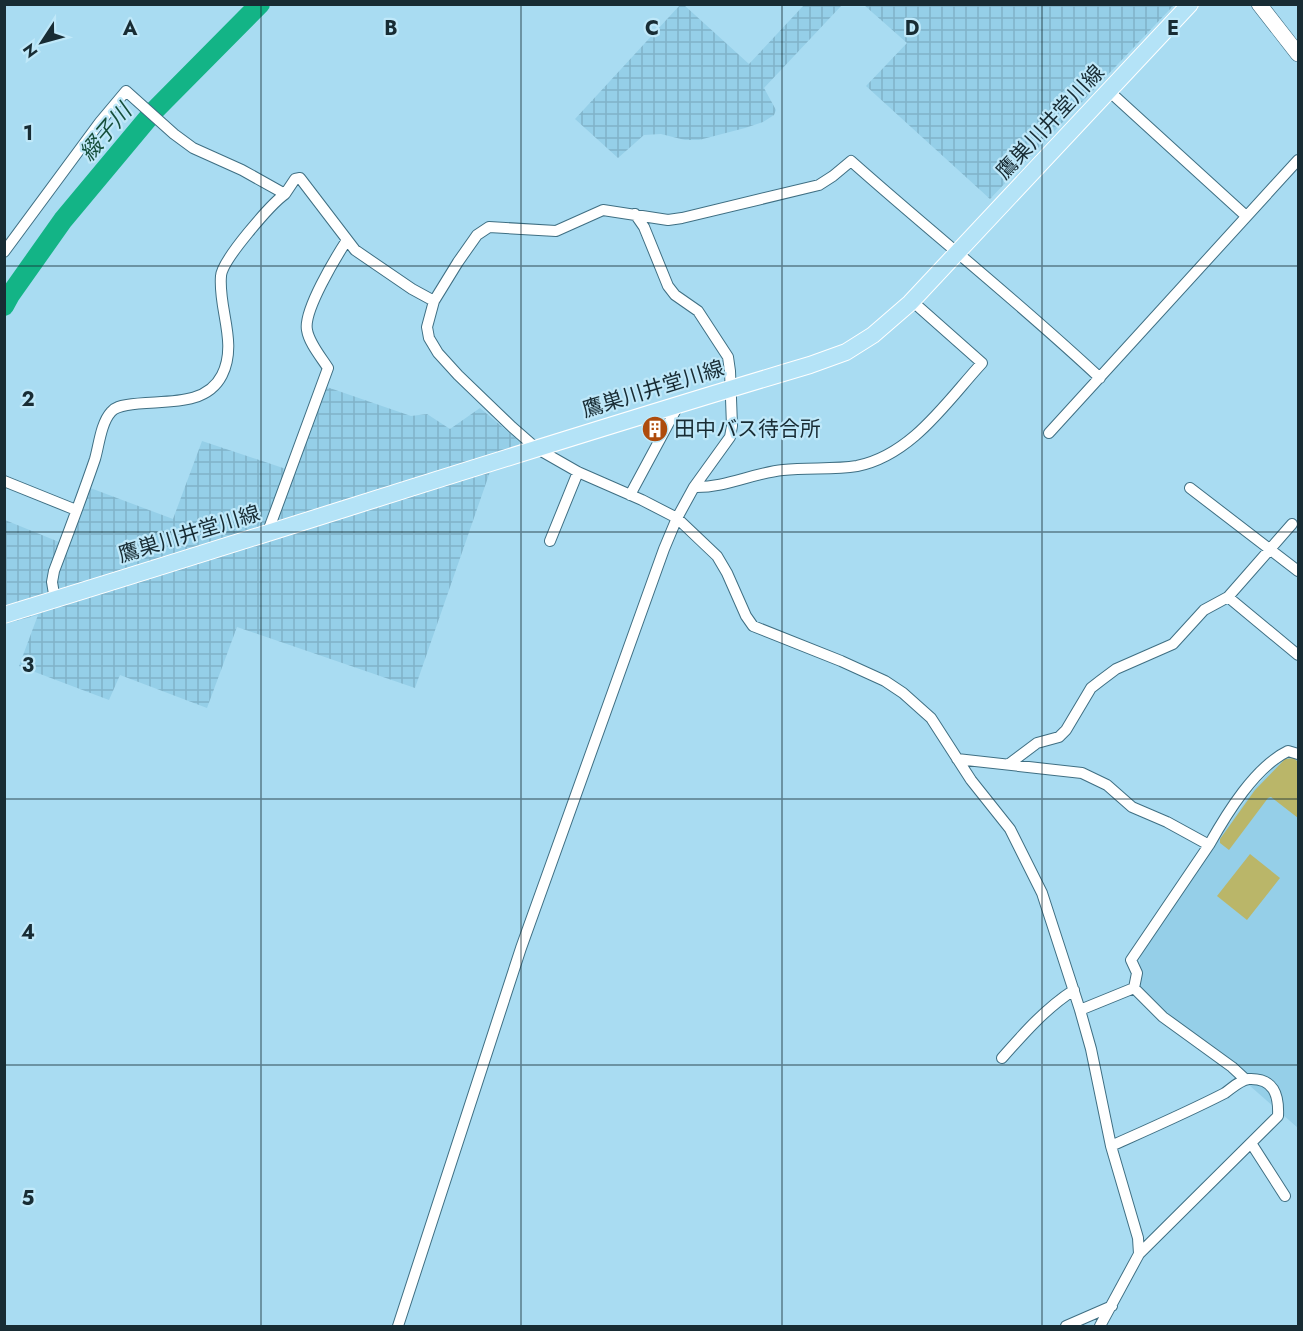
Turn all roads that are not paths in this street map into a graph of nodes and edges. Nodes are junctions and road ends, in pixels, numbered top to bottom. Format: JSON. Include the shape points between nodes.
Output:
{"nodes":[{"id":1,"x":1190,"y":4,"type":"edge"},
{"id":2,"x":1259,"y":4,"type":"edge"},
{"id":3,"x":1299,"y":54,"type":"edge"},
{"id":4,"x":1110,"y":92,"type":"junction"},
{"id":5,"x":1299,"y":160,"type":"edge"},
{"id":6,"x":285,"y":194,"type":"junction"},
{"id":7,"x":635,"y":214,"type":"junction"},
{"id":8,"x":1246,"y":216,"type":"junction"},
{"id":9,"x":347,"y":240,"type":"junction"},
{"id":10,"x":4,"y":252,"type":"edge"},
{"id":11,"x":957,"y":252,"type":"junction"},
{"id":12,"x":434,"y":301,"type":"junction"},
{"id":13,"x":912,"y":301,"type":"junction"},
{"id":14,"x":1100,"y":378,"type":"junction"},
{"id":15,"x":732,"y":388,"type":"junction"},
{"id":16,"x":679,"y":404,"type":"junction"},
{"id":17,"x":1049,"y":433,"type":"dead end"},
{"id":18,"x":536,"y":448,"type":"junction"},
{"id":19,"x":578,"y":472,"type":"junction"},
{"id":20,"x":4,"y":481,"type":"edge"},
{"id":21,"x":694,"y":487,"type":"junction"},
{"id":22,"x":1190,"y":488,"type":"dead end"},
{"id":23,"x":630,"y":495,"type":"junction"},
{"id":24,"x":76,"y":510,"type":"junction"},
{"id":25,"x":677,"y":518,"type":"junction"},
{"id":26,"x":1292,"y":524,"type":"dead end"},
{"id":27,"x":267,"y":534,"type":"junction"},
{"id":28,"x":550,"y":542,"type":"dead end"},
{"id":29,"x":1270,"y":548,"type":"junction"},
{"id":30,"x":1299,"y":571,"type":"edge"},
{"id":31,"x":1228,"y":597,"type":"junction"},
{"id":32,"x":55,"y":600,"type":"junction"},
{"id":33,"x":4,"y":615,"type":"edge"},
{"id":34,"x":1299,"y":654,"type":"edge"},
{"id":35,"x":1299,"y":754,"type":"edge"},
{"id":36,"x":957,"y":759,"type":"junction"},
{"id":37,"x":1009,"y":764,"type":"junction"},
{"id":38,"x":1209,"y":845,"type":"junction"},
{"id":39,"x":1134,"y":988,"type":"junction"},
{"id":40,"x":1074,"y":990,"type":"junction"},
{"id":41,"x":1080,"y":1010,"type":"junction"},
{"id":42,"x":1002,"y":1058,"type":"dead end"},
{"id":43,"x":1245,"y":1079,"type":"junction"},
{"id":44,"x":1251,"y":1143,"type":"junction"},
{"id":45,"x":1111,"y":1146,"type":"junction"},
{"id":46,"x":1285,"y":1196,"type":"dead end"},
{"id":47,"x":1139,"y":1254,"type":"junction"},
{"id":48,"x":1112,"y":1305,"type":"junction"},
{"id":49,"x":398,"y":1326,"type":"edge"},
{"id":50,"x":1066,"y":1326,"type":"edge"},
{"id":51,"x":1100,"y":1326,"type":"edge"}],
"edges":[{"from":1,"to":4,"type":"main road","name":"鷹巣川井堂川線"},
{"from":2,"to":3,"type":"main road"},
{"from":4,"to":8,"type":"street"},
{"from":4,"to":11,"type":"main road","name":"鷹巣川井堂川線"},
{"from":5,"to":8,"type":"street"},
{"from":6,"to":9,"type":"street","via":[[300,178]]},
{"from":6,"to":10,"type":"street","via":[[193,148],[126,91]]},
{"from":6,"to":24,"type":"street","via":[[266,211],[223,267],[221,287],[229,346],[223,374],[214,387],[191,399],[142,402],[112,410]]},
{"from":7,"to":11,"type":"street","via":[[668,220],[718,210],[819,184],[851,161]]},
{"from":7,"to":12,"type":"street","via":[[603,210],[556,231],[489,228],[477,235]]},
{"from":7,"to":15,"type":"street","via":[[668,286],[698,310],[721,343],[728,357]]},
{"from":8,"to":14,"type":"street"},
{"from":9,"to":12,"type":"street","via":[[355,250]]},
{"from":9,"to":27,"type":"street","via":[[319,288],[306,325],[328,368]]},
{"from":11,"to":13,"type":"main road","name":"鷹巣川井堂川線"},
{"from":11,"to":14,"type":"street"},
{"from":12,"to":18,"type":"street","via":[[426,327],[438,353]]},
{"from":13,"to":15,"type":"main road","name":"鷹巣川井堂川線","via":[[882,329],[846,352]]},
{"from":13,"to":21,"type":"street","via":[[981,363],[914,438],[858,466],[784,470],[711,488]]},
{"from":14,"to":17,"type":"street"},
{"from":15,"to":16,"type":"main road","name":"鷹巣川井堂川線"},
{"from":15,"to":21,"type":"street","via":[[730,437]]},
{"from":16,"to":18,"type":"main road","name":"鷹巣川井堂川線"},
{"from":16,"to":23,"type":"street"},
{"from":18,"to":19,"type":"street"},
{"from":18,"to":27,"type":"main road","name":"鷹巣川井堂川線"},
{"from":19,"to":23,"type":"street"},
{"from":19,"to":28,"type":"street"},
{"from":20,"to":24,"type":"street"},
{"from":21,"to":25,"type":"street"},
{"from":22,"to":29,"type":"street"},
{"from":23,"to":25,"type":"street"},
{"from":24,"to":32,"type":"street","via":[[54,571]]},
{"from":25,"to":36,"type":"street","via":[[717,556],[753,626],[885,681],[931,718]]},
{"from":25,"to":49,"type":"street","via":[[528,926]]},
{"from":26,"to":29,"type":"street"},
{"from":27,"to":32,"type":"main road","name":"鷹巣川井堂川線"},
{"from":29,"to":30,"type":"street"},
{"from":29,"to":31,"type":"street"},
{"from":31,"to":34,"type":"street"},
{"from":31,"to":37,"type":"street","via":[[1204,610],[1173,644],[1116,669],[1100,681],[1091,688],[1066,730],[1037,743]]},
{"from":32,"to":33,"type":"main road","name":"鷹巣川井堂川線"},
{"from":35,"to":38,"type":"street","via":[[1288,751],[1275,758],[1249,785]]},
{"from":36,"to":37,"type":"street"},
{"from":36,"to":40,"type":"street","via":[[1023,851],[1042,893]]},
{"from":37,"to":38,"type":"street","via":[[1090,776],[1132,807]]},
{"from":38,"to":39,"type":"street","via":[[1131,960],[1137,973]]},
{"from":39,"to":41,"type":"street"},
{"from":39,"to":43,"type":"street","via":[[1163,1017]]},
{"from":40,"to":41,"type":"street"},
{"from":40,"to":42,"type":"street","via":[[1036,1020]]},
{"from":41,"to":45,"type":"street"},
{"from":43,"to":44,"type":"street","via":[[1270,1085],[1279,1099],[1278,1116]]},
{"from":43,"to":45,"type":"street","via":[[1227,1092]]},
{"from":44,"to":46,"type":"street"},
{"from":44,"to":47,"type":"street"},
{"from":45,"to":47,"type":"street","via":[[1138,1238]]},
{"from":47,"to":48,"type":"street"},
{"from":48,"to":50,"type":"street"},
{"from":48,"to":51,"type":"street"}]}
